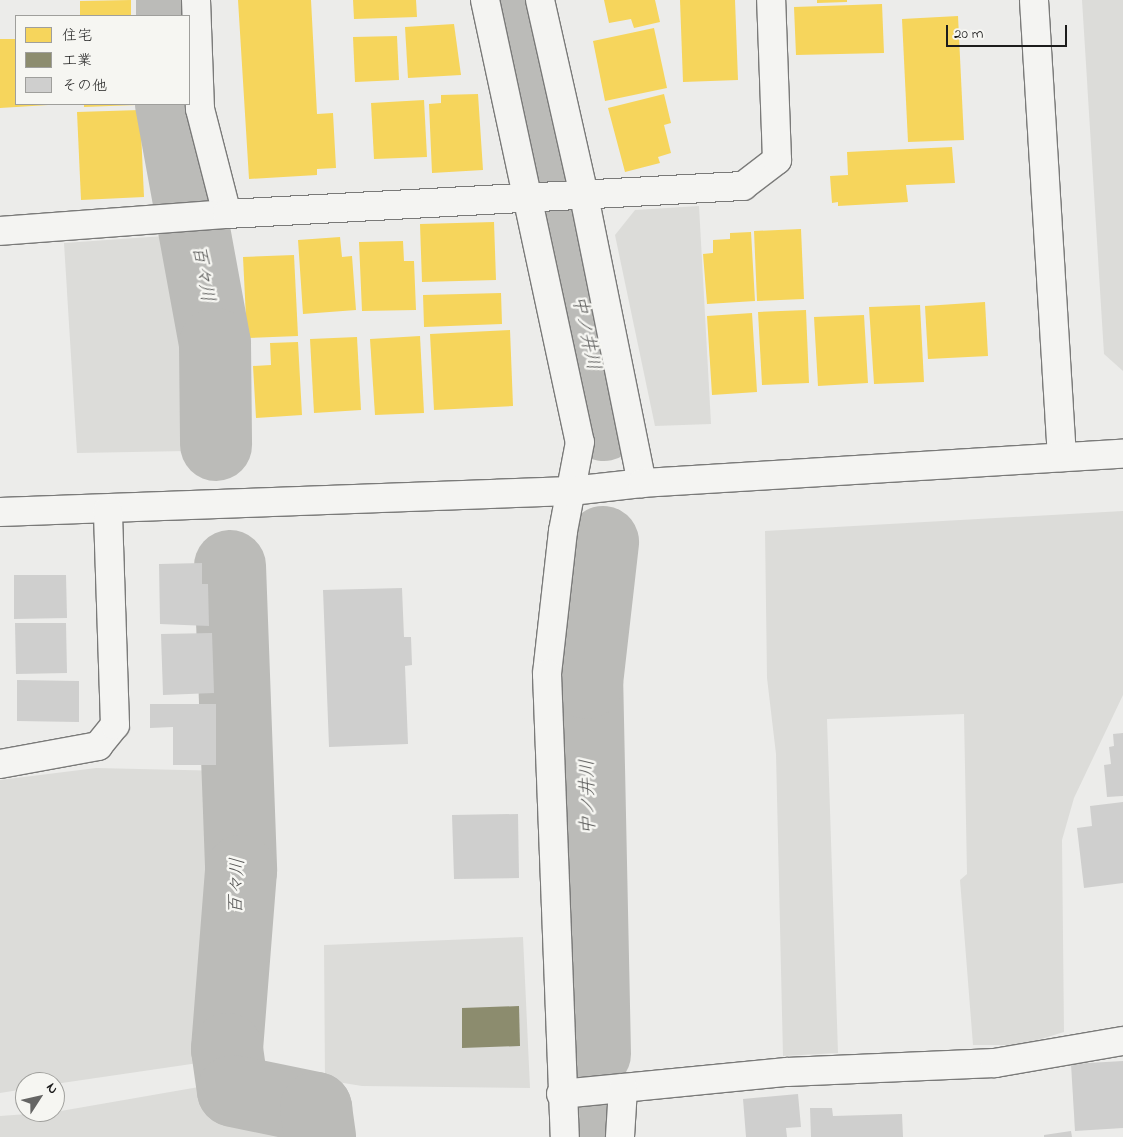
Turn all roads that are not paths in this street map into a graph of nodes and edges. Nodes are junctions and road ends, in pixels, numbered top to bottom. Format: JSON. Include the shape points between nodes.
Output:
{"nodes":[{"id":1,"x":196,"y":0,"type":"edge"},
{"id":2,"x":485,"y":0,"type":"edge"},
{"id":3,"x":540,"y":0,"type":"edge"},
{"id":4,"x":771,"y":0,"type":"edge"},
{"id":5,"x":1034,"y":0,"type":"edge"},
{"id":6,"x":584,"y":196,"type":"junction"},
{"id":7,"x":528,"y":200,"type":"junction"},
{"id":8,"x":205,"y":216,"type":"junction"},
{"id":9,"x":0,"y":231,"type":"edge"},
{"id":10,"x":1123,"y":454,"type":"edge"},
{"id":11,"x":1062,"y":457,"type":"junction"},
{"id":12,"x":642,"y":483,"type":"junction"},
{"id":13,"x":571,"y":491,"type":"junction"},
{"id":14,"x":108,"y":510,"type":"junction"},
{"id":15,"x":0,"y":512,"type":"edge"},
{"id":16,"x":0,"y":764,"type":"edge"},
{"id":17,"x":1123,"y":1041,"type":"edge"},
{"id":18,"x":623,"y":1088,"type":"junction"},
{"id":19,"x":561,"y":1094,"type":"junction"},
{"id":20,"x":565,"y":1137,"type":"edge"},
{"id":21,"x":620,"y":1137,"type":"edge"}],
"edges":[{"from":1,"to":8,"type":"street"},
{"from":2,"to":7,"type":"street"},
{"from":3,"to":6,"type":"street"},
{"from":4,"to":6,"type":"street","via":[[777,160],[743,186]]},
{"from":5,"to":11,"type":"street"},
{"from":6,"to":7,"type":"street"},
{"from":6,"to":12,"type":"street"},
{"from":7,"to":8,"type":"street"},
{"from":7,"to":13,"type":"street","via":[[580,442]]},
{"from":8,"to":9,"type":"street"},
{"from":10,"to":11,"type":"street"},
{"from":11,"to":12,"type":"street"},
{"from":12,"to":13,"type":"street"},
{"from":13,"to":14,"type":"street"},
{"from":13,"to":19,"type":"street","via":[[562,531],[547,674]]},
{"from":14,"to":15,"type":"street"},
{"from":14,"to":16,"type":"street","via":[[114,725],[98,746]]},
{"from":17,"to":18,"type":"street","via":[[995,1063],[787,1072]]},
{"from":18,"to":19,"type":"street"},
{"from":18,"to":21,"type":"street"},
{"from":19,"to":20,"type":"street"}]}
